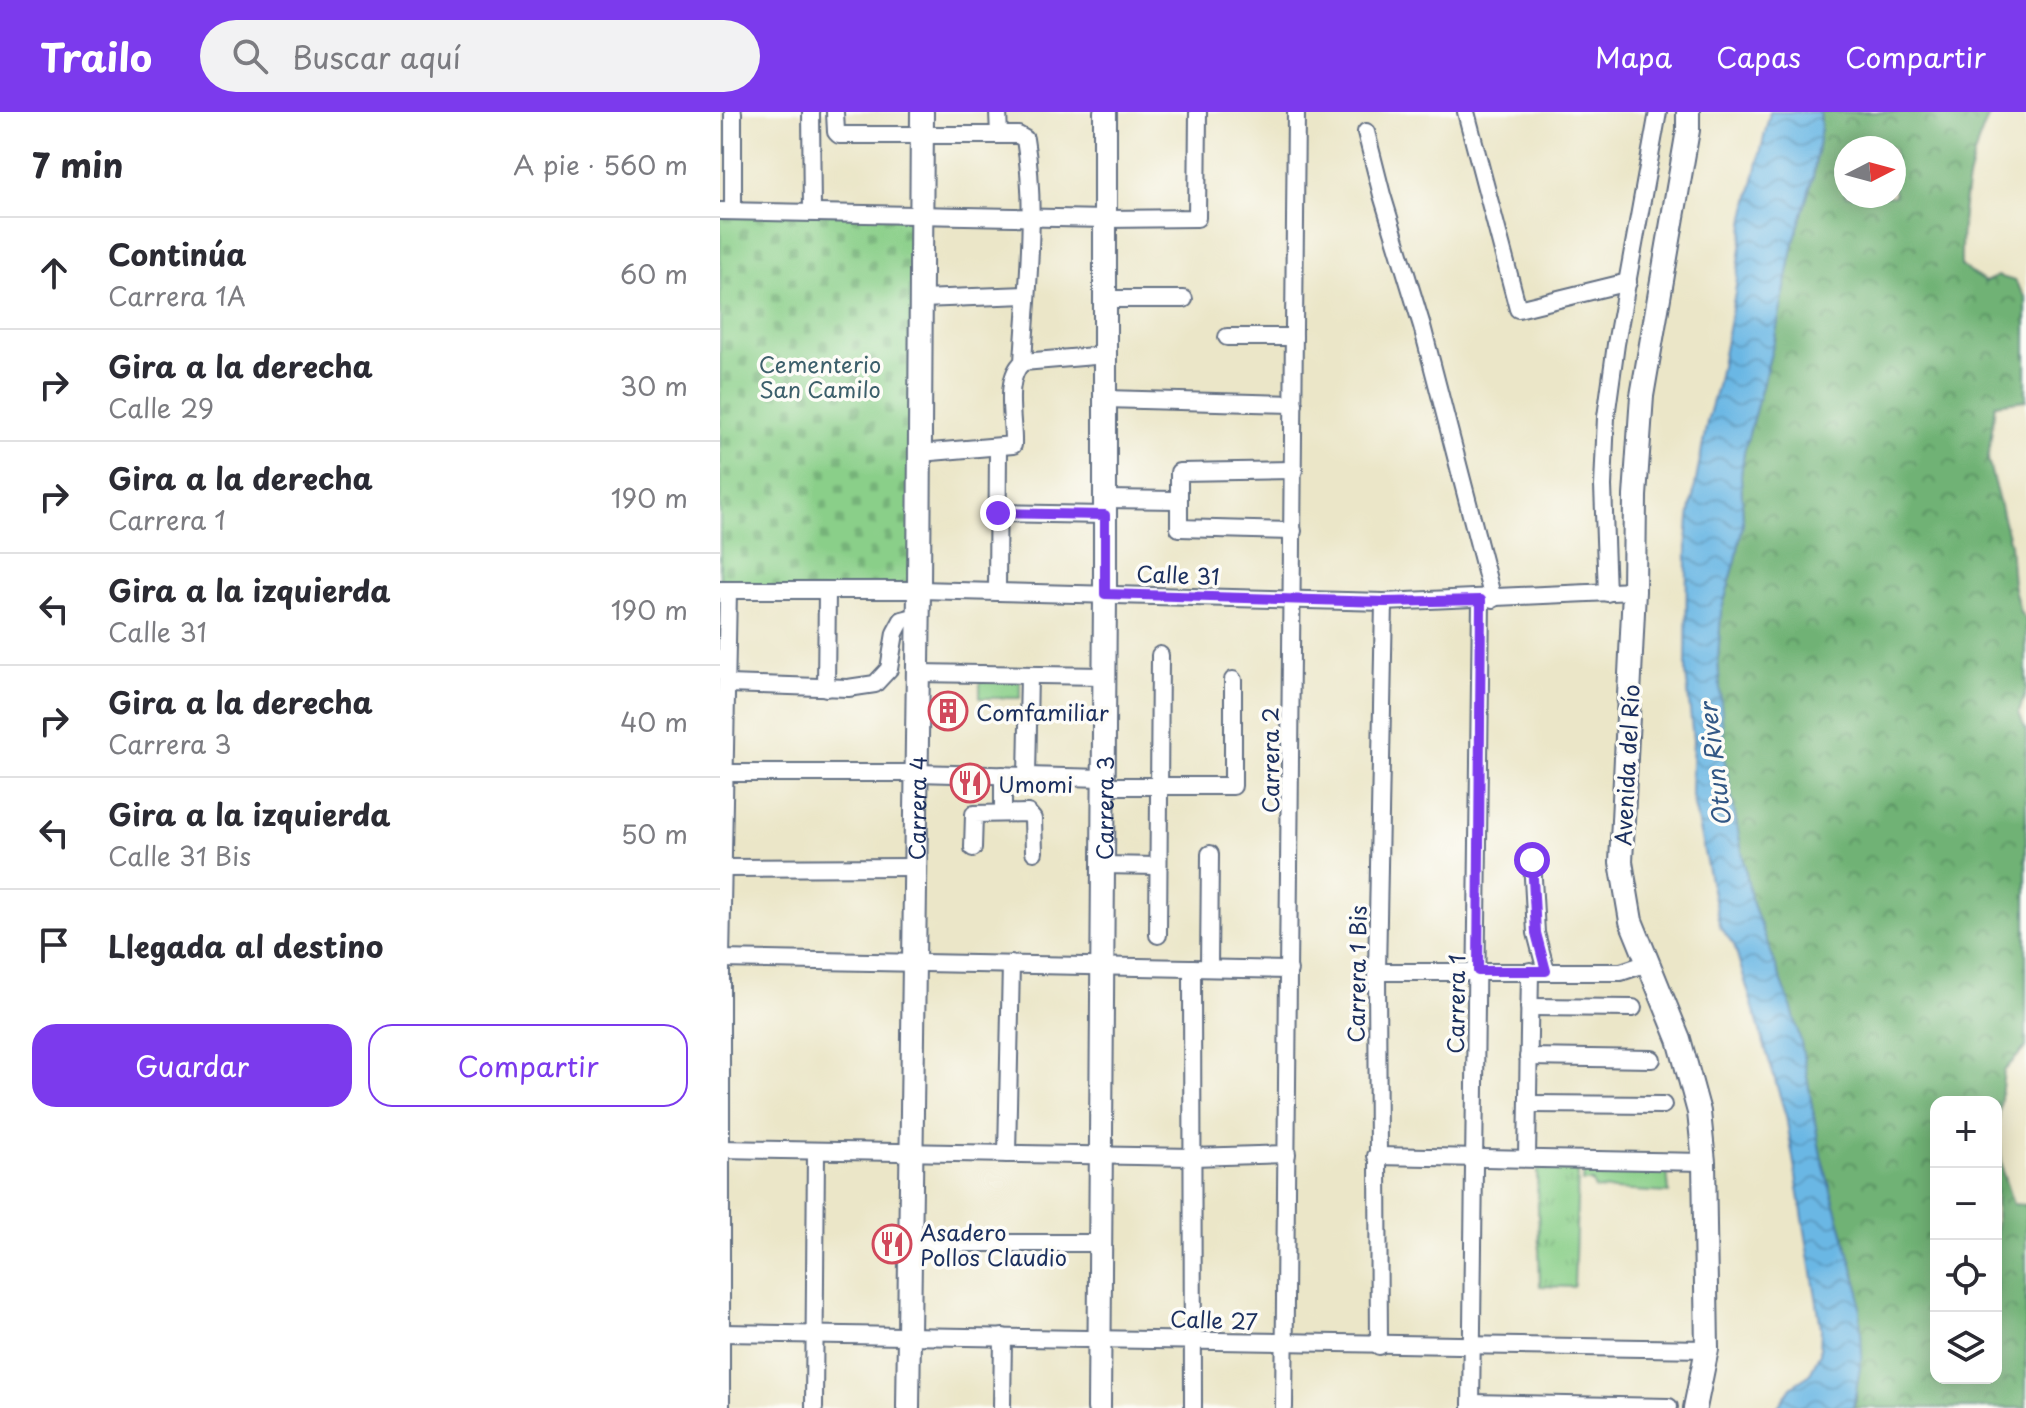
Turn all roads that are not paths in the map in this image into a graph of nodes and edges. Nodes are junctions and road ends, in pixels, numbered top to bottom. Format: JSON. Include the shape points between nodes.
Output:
{"nodes":[{"id":1,"x":733,"y":112,"type":"edge"},
{"id":2,"x":811,"y":112,"type":"edge"},
{"id":3,"x":835,"y":112,"type":"edge"},
{"id":4,"x":922,"y":112,"type":"edge"},
{"id":5,"x":998,"y":112,"type":"edge"},
{"id":6,"x":1105,"y":112,"type":"edge"},
{"id":7,"x":1198,"y":112,"type":"edge"},
{"id":8,"x":1296,"y":112,"type":"edge"},
{"id":9,"x":1466,"y":112,"type":"edge"},
{"id":10,"x":1658,"y":112,"type":"edge"},
{"id":11,"x":1688,"y":112,"type":"edge"},
{"id":12,"x":1366,"y":132,"type":"dead end"},
{"id":13,"x":999,"y":135,"type":"junction"},
{"id":14,"x":922,"y":136,"type":"junction"},
{"id":15,"x":726,"y":211,"type":"edge"},
{"id":16,"x":812,"y":212,"type":"junction"},
{"id":17,"x":921,"y":215,"type":"junction"},
{"id":18,"x":1029,"y":216,"type":"junction"},
{"id":19,"x":1106,"y":219,"type":"junction"},
{"id":20,"x":1628,"y":282,"type":"junction"},
{"id":21,"x":1026,"y":295,"type":"junction"},
{"id":22,"x":921,"y":299,"type":"junction"},
{"id":23,"x":1105,"y":299,"type":"junction"},
{"id":24,"x":1184,"y":299,"type":"dead end"},
{"id":25,"x":1227,"y":337,"type":"dead end"},
{"id":26,"x":1294,"y":337,"type":"junction"},
{"id":27,"x":1106,"y":355,"type":"junction"},
{"id":28,"x":1023,"y":362,"type":"junction"},
{"id":29,"x":1105,"y":399,"type":"junction"},
{"id":30,"x":1294,"y":404,"type":"junction"},
{"id":31,"x":1006,"y":445,"type":"junction"},
{"id":32,"x":920,"y":453,"type":"junction"},
{"id":33,"x":1294,"y":470,"type":"junction"},
{"id":34,"x":1178,"y":500,"type":"junction"},
{"id":35,"x":1105,"y":507,"type":"junction"},
{"id":36,"x":998,"y":513,"type":"junction"},
{"id":37,"x":1293,"y":531,"type":"junction"},
{"id":38,"x":724,"y":590,"type":"edge"},
{"id":39,"x":827,"y":590,"type":"junction"},
{"id":40,"x":919,"y":590,"type":"junction"},
{"id":41,"x":1634,"y":591,"type":"junction"},
{"id":42,"x":997,"y":592,"type":"junction"},
{"id":43,"x":1607,"y":593,"type":"junction"},
{"id":44,"x":1105,"y":594,"type":"junction"},
{"id":45,"x":1293,"y":599,"type":"junction"},
{"id":46,"x":1487,"y":600,"type":"junction"},
{"id":47,"x":1384,"y":602,"type":"junction"},
{"id":48,"x":918,"y":616,"type":"junction"},
{"id":49,"x":1160,"y":655,"type":"dead end"},
{"id":50,"x":918,"y":673,"type":"junction"},
{"id":51,"x":1029,"y":675,"type":"junction"},
{"id":52,"x":1104,"y":676,"type":"junction"},
{"id":53,"x":1233,"y":680,"type":"dead end"},
{"id":54,"x":727,"y":684,"type":"junction"},
{"id":55,"x":826,"y":688,"type":"junction"},
{"id":56,"x":723,"y":718,"type":"edge"},
{"id":57,"x":722,"y":773,"type":"edge"},
{"id":58,"x":917,"y":773,"type":"junction"},
{"id":59,"x":1003,"y":775,"type":"junction"},
{"id":60,"x":1027,"y":776,"type":"junction"},
{"id":61,"x":1104,"y":782,"type":"junction"},
{"id":62,"x":1159,"y":786,"type":"junction"},
{"id":63,"x":1003,"y":813,"type":"junction"},
{"id":64,"x":973,"y":848,"type":"dead end"},
{"id":65,"x":1034,"y":852,"type":"dead end"},
{"id":66,"x":1210,"y":854,"type":"dead end"},
{"id":67,"x":1532,"y":860,"type":"dead end"},
{"id":68,"x":1103,"y":865,"type":"junction"},
{"id":69,"x":1158,"y":866,"type":"junction"},
{"id":70,"x":915,"y":867,"type":"junction"},
{"id":71,"x":723,"y":868,"type":"junction"},
{"id":72,"x":1158,"y":935,"type":"dead end"},
{"id":73,"x":721,"y":959,"type":"edge"},
{"id":74,"x":913,"y":962,"type":"junction"},
{"id":75,"x":1648,"y":963,"type":"junction"},
{"id":76,"x":1011,"y":964,"type":"junction"},
{"id":77,"x":1102,"y":966,"type":"junction"},
{"id":78,"x":1201,"y":968,"type":"junction"},
{"id":79,"x":1289,"y":970,"type":"junction"},
{"id":80,"x":1478,"y":971,"type":"junction"},
{"id":81,"x":1538,"y":971,"type":"junction"},
{"id":82,"x":1377,"y":972,"type":"junction"},
{"id":83,"x":1529,"y":1007,"type":"junction"},
{"id":84,"x":1633,"y":1008,"type":"dead end"},
{"id":85,"x":1528,"y":1057,"type":"junction"},
{"id":86,"x":1652,"y":1059,"type":"dead end"},
{"id":87,"x":1528,"y":1104,"type":"junction"},
{"id":88,"x":1663,"y":1105,"type":"dead end"},
{"id":89,"x":721,"y":1149,"type":"edge"},
{"id":90,"x":816,"y":1151,"type":"junction"},
{"id":91,"x":911,"y":1152,"type":"junction"},
{"id":92,"x":1007,"y":1154,"type":"junction"},
{"id":93,"x":1287,"y":1154,"type":"junction"},
{"id":94,"x":1102,"y":1156,"type":"junction"},
{"id":95,"x":1376,"y":1156,"type":"junction"},
{"id":96,"x":1193,"y":1157,"type":"junction"},
{"id":97,"x":1474,"y":1157,"type":"junction"},
{"id":98,"x":1527,"y":1158,"type":"junction"},
{"id":99,"x":1704,"y":1162,"type":"junction"},
{"id":100,"x":910,"y":1243,"type":"junction"},
{"id":101,"x":1100,"y":1243,"type":"junction"},
{"id":102,"x":721,"y":1333,"type":"edge"},
{"id":103,"x":815,"y":1334,"type":"junction"},
{"id":104,"x":909,"y":1336,"type":"junction"},
{"id":105,"x":1003,"y":1337,"type":"junction"},
{"id":106,"x":1099,"y":1338,"type":"junction"},
{"id":107,"x":1193,"y":1340,"type":"junction"},
{"id":108,"x":1284,"y":1343,"type":"junction"},
{"id":109,"x":1472,"y":1345,"type":"junction"},
{"id":110,"x":1379,"y":1346,"type":"junction"},
{"id":111,"x":1707,"y":1349,"type":"junction"},
{"id":112,"x":1471,"y":1405,"type":"edge"},
{"id":113,"x":1669,"y":1407,"type":"edge"},
{"id":114,"x":721,"y":1408,"type":"edge"},
{"id":115,"x":814,"y":1408,"type":"edge"},
{"id":116,"x":908,"y":1408,"type":"edge"},
{"id":117,"x":1002,"y":1408,"type":"edge"},
{"id":118,"x":1099,"y":1408,"type":"edge"},
{"id":119,"x":1193,"y":1408,"type":"edge"},
{"id":120,"x":1284,"y":1408,"type":"edge"},
{"id":121,"x":1695,"y":1408,"type":"edge"}],
"edges":[{"from":1,"to":15,"type":"street"},
{"from":2,"to":16,"type":"street"},
{"from":3,"to":14,"type":"street","via":[[839,135]]},
{"from":4,"to":14,"type":"main road","name":"Carrera 4"},
{"from":5,"to":13,"type":"street"},
{"from":6,"to":19,"type":"main road","name":"Carrera 3"},
{"from":7,"to":19,"type":"street","via":[[1197,218]]},
{"from":8,"to":26,"type":"street","name":"Carrera 2"},
{"from":9,"to":20,"type":"street","via":[[1518,309]]},
{"from":10,"to":20,"type":"street"},
{"from":11,"to":41,"type":"main road","name":"Avenida del Río","via":[[1642,396]]},
{"from":12,"to":46,"type":"street","name":"Carrera 1","via":[[1422,326]]},
{"from":13,"to":14,"type":"street"},
{"from":13,"to":18,"type":"street","via":[[1023,137],[1026,143]]},
{"from":14,"to":17,"type":"main road","name":"Carrera 4"},
{"from":15,"to":16,"type":"street"},
{"from":16,"to":17,"type":"street"},
{"from":17,"to":18,"type":"street"},
{"from":17,"to":22,"type":"main road","name":"Carrera 4"},
{"from":18,"to":19,"type":"street"},
{"from":18,"to":21,"type":"street"},
{"from":19,"to":23,"type":"main road","name":"Carrera 3"},
{"from":20,"to":43,"type":"street","via":[[1606,417]]},
{"from":21,"to":22,"type":"street"},
{"from":21,"to":28,"type":"street"},
{"from":22,"to":32,"type":"main road","name":"Carrera 4"},
{"from":23,"to":24,"type":"street"},
{"from":23,"to":27,"type":"main road","name":"Carrera 3"},
{"from":25,"to":26,"type":"street"},
{"from":26,"to":30,"type":"street","name":"Carrera 2"},
{"from":27,"to":28,"type":"street"},
{"from":27,"to":29,"type":"main road","name":"Carrera 3"},
{"from":28,"to":31,"type":"street","via":[[1012,380]]},
{"from":29,"to":30,"type":"street"},
{"from":29,"to":35,"type":"main road","name":"Carrera 3"},
{"from":30,"to":33,"type":"street","name":"Carrera 2"},
{"from":31,"to":32,"type":"street"},
{"from":31,"to":36,"type":"street"},
{"from":32,"to":40,"type":"main road","name":"Carrera 4"},
{"from":33,"to":34,"type":"street","via":[[1179,472]]},
{"from":33,"to":37,"type":"street","name":"Carrera 2"},
{"from":34,"to":35,"type":"street"},
{"from":34,"to":37,"type":"street","via":[[1179,528]]},
{"from":35,"to":36,"type":"street"},
{"from":35,"to":44,"type":"main road","name":"Carrera 3"},
{"from":36,"to":42,"type":"street"},
{"from":37,"to":45,"type":"street","name":"Carrera 2"},
{"from":38,"to":39,"type":"street","name":"Calle 31"},
{"from":38,"to":54,"type":"street"},
{"from":39,"to":40,"type":"street","name":"Calle 31"},
{"from":39,"to":55,"type":"street"},
{"from":40,"to":42,"type":"street","name":"Calle 31"},
{"from":40,"to":48,"type":"main road","name":"Carrera 4"},
{"from":41,"to":43,"type":"street","name":"Calle 31"},
{"from":41,"to":75,"type":"main road","name":"Avenida del Río","via":[[1621,862],[1631,921]]},
{"from":42,"to":44,"type":"street","name":"Calle 31"},
{"from":43,"to":46,"type":"street","name":"Calle 31"},
{"from":44,"to":45,"type":"street","name":"Calle 31"},
{"from":44,"to":52,"type":"main road","name":"Carrera 3"},
{"from":45,"to":47,"type":"street","name":"Calle 31"},
{"from":45,"to":79,"type":"street","name":"Carrera 2"},
{"from":46,"to":47,"type":"street","name":"Calle 31"},
{"from":46,"to":80,"type":"street","name":"Carrera 1"},
{"from":47,"to":82,"type":"street","name":"Carrera 1 Bis"},
{"from":48,"to":50,"type":"main road","name":"Carrera 4"},
{"from":48,"to":55,"type":"street","via":[[902,620],[889,669],[875,684]]},
{"from":49,"to":62,"type":"street"},
{"from":50,"to":51,"type":"street"},
{"from":50,"to":58,"type":"main road","name":"Carrera 4"},
{"from":51,"to":52,"type":"street"},
{"from":51,"to":60,"type":"street"},
{"from":52,"to":61,"type":"main road","name":"Carrera 3"},
{"from":53,"to":62,"type":"street","via":[[1233,786]]},
{"from":54,"to":55,"type":"street"},
{"from":54,"to":56,"type":"street"},
{"from":56,"to":57,"type":"street"},
{"from":57,"to":58,"type":"street"},
{"from":57,"to":71,"type":"street"},
{"from":58,"to":59,"type":"street"},
{"from":58,"to":70,"type":"main road","name":"Carrera 4"},
{"from":59,"to":60,"type":"street"},
{"from":59,"to":63,"type":"street"},
{"from":60,"to":61,"type":"street"},
{"from":61,"to":62,"type":"street"},
{"from":61,"to":68,"type":"main road","name":"Carrera 3"},
{"from":62,"to":69,"type":"street"},
{"from":63,"to":64,"type":"street","via":[[974,814]]},
{"from":63,"to":65,"type":"street","via":[[1032,815]]},
{"from":66,"to":78,"type":"street"},
{"from":67,"to":81,"type":"street"},
{"from":68,"to":69,"type":"street"},
{"from":68,"to":77,"type":"main road","name":"Carrera 3"},
{"from":69,"to":72,"type":"street"},
{"from":70,"to":71,"type":"street"},
{"from":70,"to":74,"type":"main road","name":"Carrera 4"},
{"from":71,"to":73,"type":"street"},
{"from":73,"to":74,"type":"street"},
{"from":73,"to":89,"type":"street"},
{"from":74,"to":76,"type":"street"},
{"from":74,"to":91,"type":"main road","name":"Carrera 4"},
{"from":75,"to":81,"type":"street","via":[[1621,972]]},
{"from":75,"to":99,"type":"main road","name":"Avenida del Río","via":[[1690,1072]]},
{"from":76,"to":77,"type":"street"},
{"from":76,"to":92,"type":"street"},
{"from":77,"to":78,"type":"street"},
{"from":77,"to":94,"type":"main road","name":"Carrera 3"},
{"from":78,"to":79,"type":"street"},
{"from":78,"to":96,"type":"street"},
{"from":79,"to":93,"type":"street","name":"Carrera 2"},
{"from":80,"to":81,"type":"street"},
{"from":80,"to":82,"type":"street"},
{"from":80,"to":97,"type":"street","name":"Carrera 1"},
{"from":81,"to":83,"type":"street"},
{"from":82,"to":95,"type":"street","name":"Carrera 1 Bis"},
{"from":83,"to":84,"type":"street"},
{"from":83,"to":85,"type":"street"},
{"from":85,"to":86,"type":"street"},
{"from":85,"to":87,"type":"street"},
{"from":87,"to":88,"type":"street"},
{"from":87,"to":98,"type":"street"},
{"from":89,"to":90,"type":"street"},
{"from":89,"to":102,"type":"street"},
{"from":90,"to":91,"type":"street"},
{"from":90,"to":103,"type":"street"},
{"from":91,"to":92,"type":"street"},
{"from":91,"to":100,"type":"main road","name":"Carrera 4"},
{"from":92,"to":94,"type":"street"},
{"from":93,"to":96,"type":"street"},
{"from":93,"to":108,"type":"street","name":"Carrera 2"},
{"from":94,"to":96,"type":"street"},
{"from":94,"to":101,"type":"main road","name":"Carrera 3"},
{"from":95,"to":97,"type":"street"},
{"from":95,"to":110,"type":"street","name":"Carrera 1 Bis"},
{"from":96,"to":107,"type":"street"},
{"from":97,"to":98,"type":"street"},
{"from":97,"to":109,"type":"street","name":"Carrera 1"},
{"from":98,"to":99,"type":"street"},
{"from":99,"to":111,"type":"main road","name":"Avenida del Río"},
{"from":100,"to":101,"type":"street"},
{"from":100,"to":104,"type":"main road","name":"Carrera 4"},
{"from":101,"to":106,"type":"main road","name":"Carrera 3"},
{"from":102,"to":103,"type":"street","name":"Calle 27"},
{"from":102,"to":114,"type":"street"},
{"from":103,"to":104,"type":"street","name":"Calle 27"},
{"from":103,"to":115,"type":"street"},
{"from":104,"to":105,"type":"street","name":"Calle 27"},
{"from":104,"to":116,"type":"main road","name":"Carrera 4"},
{"from":105,"to":106,"type":"street","name":"Calle 27"},
{"from":105,"to":117,"type":"street"},
{"from":106,"to":107,"type":"street","name":"Calle 27"},
{"from":106,"to":118,"type":"main road","name":"Carrera 3"},
{"from":107,"to":108,"type":"street","name":"Calle 27"},
{"from":107,"to":119,"type":"street"},
{"from":108,"to":110,"type":"street","name":"Calle 27"},
{"from":108,"to":120,"type":"street","name":"Carrera 2"},
{"from":109,"to":110,"type":"street","name":"Calle 27"},
{"from":109,"to":111,"type":"street","name":"Calle 27"},
{"from":109,"to":112,"type":"street","name":"Carrera 1"},
{"from":111,"to":121,"type":"main road","name":"Avenida del Río"},
{"from":112,"to":113,"type":"street"}]}
